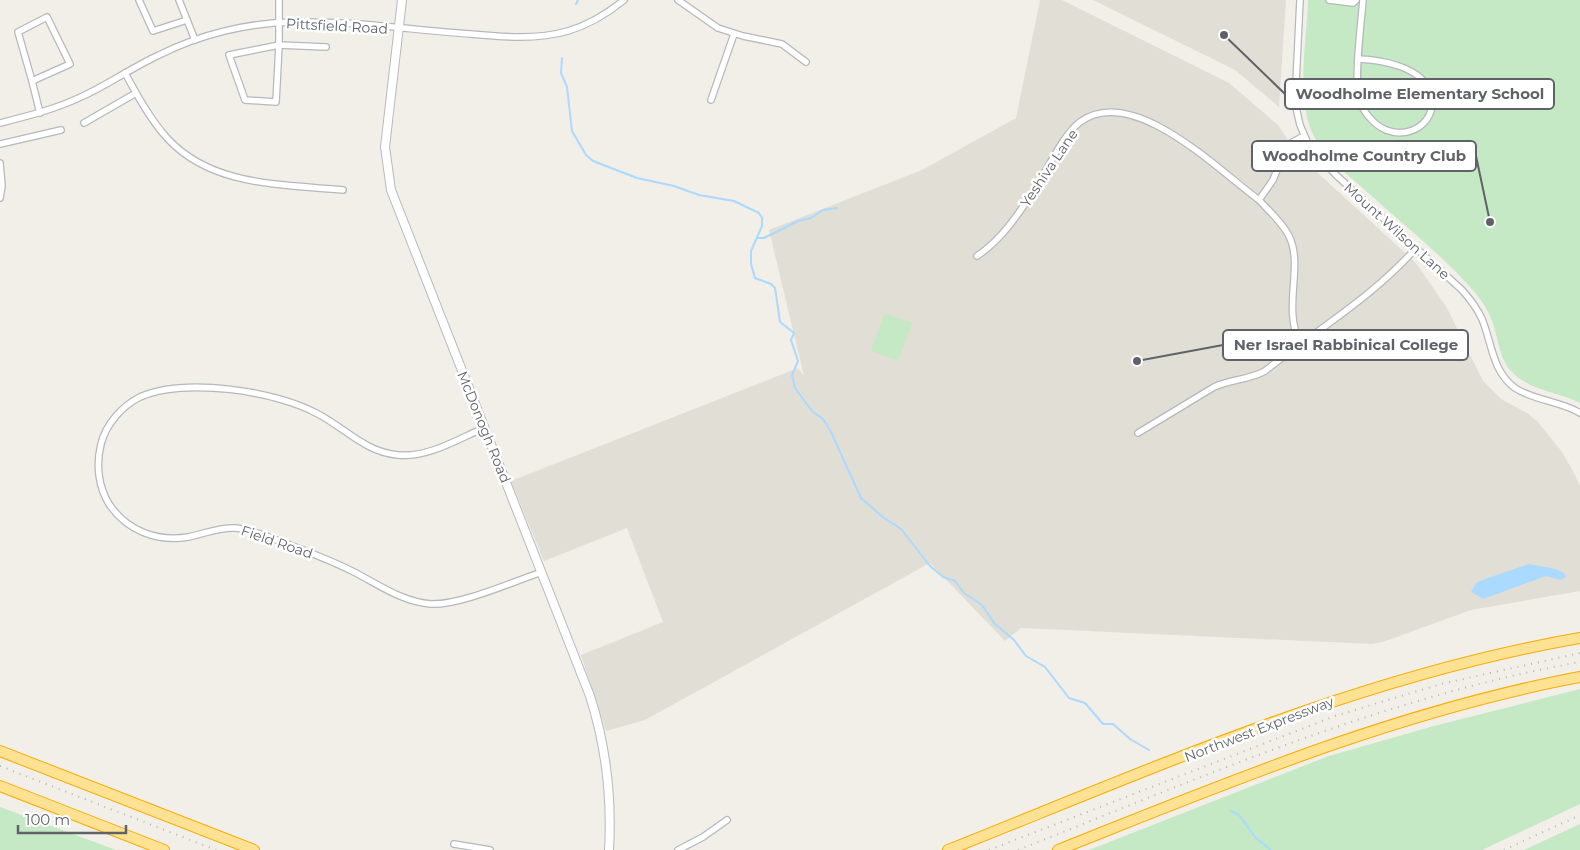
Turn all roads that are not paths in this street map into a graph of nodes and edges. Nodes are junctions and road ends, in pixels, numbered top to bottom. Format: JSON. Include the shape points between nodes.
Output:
{"nodes":[{"id":1,"x":139,"y":0,"type":"edge"},
{"id":2,"x":180,"y":0,"type":"edge"},
{"id":3,"x":279,"y":0,"type":"edge"},
{"id":4,"x":402,"y":0,"type":"edge"},
{"id":5,"x":624,"y":0,"type":"edge"},
{"id":6,"x":678,"y":0,"type":"edge"},
{"id":7,"x":1300,"y":0,"type":"edge"},
{"id":8,"x":1329,"y":0,"type":"edge"},
{"id":9,"x":1356,"y":0,"type":"edge"},
{"id":10,"x":1363,"y":0,"type":"edge"},
{"id":11,"x":187,"y":20,"type":"junction"},
{"id":12,"x":278,"y":23,"type":"junction"},
{"id":13,"x":400,"y":29,"type":"junction"},
{"id":14,"x":734,"y":34,"type":"junction"},
{"id":15,"x":195,"y":40,"type":"junction"},
{"id":16,"x":279,"y":45,"type":"junction"},
{"id":17,"x":326,"y":47,"type":"dead end"},
{"id":18,"x":1360,"y":59,"type":"junction"},
{"id":19,"x":806,"y":62,"type":"dead end"},
{"id":20,"x":125,"y":73,"type":"junction"},
{"id":21,"x":32,"y":81,"type":"junction"},
{"id":22,"x":136,"y":93,"type":"junction"},
{"id":23,"x":711,"y":100,"type":"dead end"},
{"id":24,"x":40,"y":113,"type":"junction"},
{"id":25,"x":0,"y":123,"type":"edge"},
{"id":26,"x":84,"y":123,"type":"dead end"},
{"id":27,"x":61,"y":130,"type":"dead end"},
{"id":28,"x":1304,"y":136,"type":"junction"},
{"id":29,"x":0,"y":144,"type":"edge"},
{"id":30,"x":0,"y":162,"type":"edge"},
{"id":31,"x":343,"y":190,"type":"dead end"},
{"id":32,"x":0,"y":198,"type":"edge"},
{"id":33,"x":1259,"y":200,"type":"junction"},
{"id":34,"x":1416,"y":248,"type":"junction"},
{"id":35,"x":977,"y":256,"type":"dead end"},
{"id":36,"x":1300,"y":343,"type":"junction"},
{"id":37,"x":1580,"y":413,"type":"edge"},
{"id":38,"x":484,"y":428,"type":"junction"},
{"id":39,"x":1138,"y":433,"type":"dead end"},
{"id":40,"x":542,"y":572,"type":"junction"},
{"id":41,"x":1580,"y":638,"type":"edge"},
{"id":42,"x":1580,"y":677,"type":"edge"},
{"id":43,"x":0,"y":751,"type":"edge"},
{"id":44,"x":0,"y":786,"type":"edge"},
{"id":45,"x":727,"y":820,"type":"dead end"},
{"id":46,"x":454,"y":844,"type":"dead end"},
{"id":47,"x":164,"y":850,"type":"edge"},
{"id":48,"x":254,"y":850,"type":"edge"},
{"id":49,"x":490,"y":850,"type":"edge"},
{"id":50,"x":609,"y":850,"type":"edge"},
{"id":51,"x":678,"y":850,"type":"edge"},
{"id":52,"x":948,"y":850,"type":"edge"},
{"id":53,"x":1058,"y":850,"type":"edge"}],
"edges":[{"from":1,"to":11,"type":"street","via":[[153,31]]},
{"from":2,"to":11,"type":"street"},
{"from":3,"to":12,"type":"street"},
{"from":4,"to":13,"type":"main road","name":"McDonogh Road"},
{"from":5,"to":13,"type":"street","name":"Pittsfield Road","via":[[609,12],[573,29],[534,37]]},
{"from":6,"to":14,"type":"street","via":[[710,23]]},
{"from":7,"to":28,"type":"street","name":"Mount Wilson Lane","via":[[1295,103]]},
{"from":8,"to":9,"type":"street"},
{"from":10,"to":18,"type":"street"},
{"from":11,"to":15,"type":"street"},
{"from":12,"to":13,"type":"street","name":"Pittsfield Road","via":[[316,22]]},
{"from":12,"to":15,"type":"street","name":"Pittsfield Road","via":[[233,29]]},
{"from":12,"to":16,"type":"street"},
{"from":13,"to":38,"type":"main road","name":"McDonogh Road","via":[[386,137],[388,180]]},
{"from":14,"to":19,"type":"street","via":[[782,44]]},
{"from":14,"to":23,"type":"street"},
{"from":15,"to":20,"type":"street","name":"Pittsfield Road"},
{"from":16,"to":16,"type":"street","via":[[276,102],[244,100],[229,55]]},
{"from":16,"to":17,"type":"street"},
{"from":18,"to":18,"type":"street","via":[[1359,99],[1374,122],[1383,129],[1400,134],[1424,124],[1432,100],[1423,81],[1392,64]]},
{"from":20,"to":22,"type":"street"},
{"from":20,"to":24,"type":"street","name":"Pittsfield Road","via":[[83,96]]},
{"from":21,"to":21,"type":"street","via":[[18,32],[47,17],[70,64]]},
{"from":21,"to":24,"type":"street"},
{"from":22,"to":26,"type":"street"},
{"from":22,"to":31,"type":"street","via":[[168,138],[212,170],[252,181]]},
{"from":24,"to":25,"type":"street","name":"Pittsfield Road"},
{"from":27,"to":29,"type":"street"},
{"from":28,"to":33,"type":"street","via":[[1287,145],[1273,180]]},
{"from":28,"to":34,"type":"street","name":"Mount Wilson Lane","via":[[1324,163]]},
{"from":30,"to":32,"type":"street"},
{"from":33,"to":35,"type":"street","name":"Yeshiva Lane","via":[[1205,155],[1174,136],[1126,113],[1095,114],[1074,127],[1012,223]]},
{"from":33,"to":36,"type":"street","name":"Yeshiva Lane","via":[[1290,238],[1294,257],[1292,322]]},
{"from":34,"to":36,"type":"street","via":[[1371,291]]},
{"from":34,"to":37,"type":"street","name":"Mount Wilson Lane","via":[[1462,290],[1474,306],[1485,327],[1497,366],[1511,384],[1527,394]]},
{"from":36,"to":39,"type":"street","via":[[1259,374],[1214,387]]},
{"from":38,"to":40,"type":"main road","name":"McDonogh Road"},
{"from":38,"to":40,"type":"street","name":"Field Road","via":[[425,453],[400,455],[365,445],[320,414],[289,401],[232,390],[176,390],[140,397],[114,419],[101,443],[99,480],[108,502],[120,517],[147,534],[175,538],[220,529],[247,530],[332,562],[416,602],[446,603]]},
{"from":40,"to":50,"type":"main road","name":"McDonogh Road","via":[[585,682],[602,740],[610,797]]},
{"from":41,"to":52,"type":"highway","name":"Northwest Expressway","via":[[1437,669],[1330,702]]},
{"from":42,"to":53,"type":"highway","via":[[1396,722],[1312,751]]},
{"from":43,"to":48,"type":"highway"},
{"from":44,"to":47,"type":"highway"},
{"from":45,"to":51,"type":"street"},
{"from":46,"to":49,"type":"street"}]}
